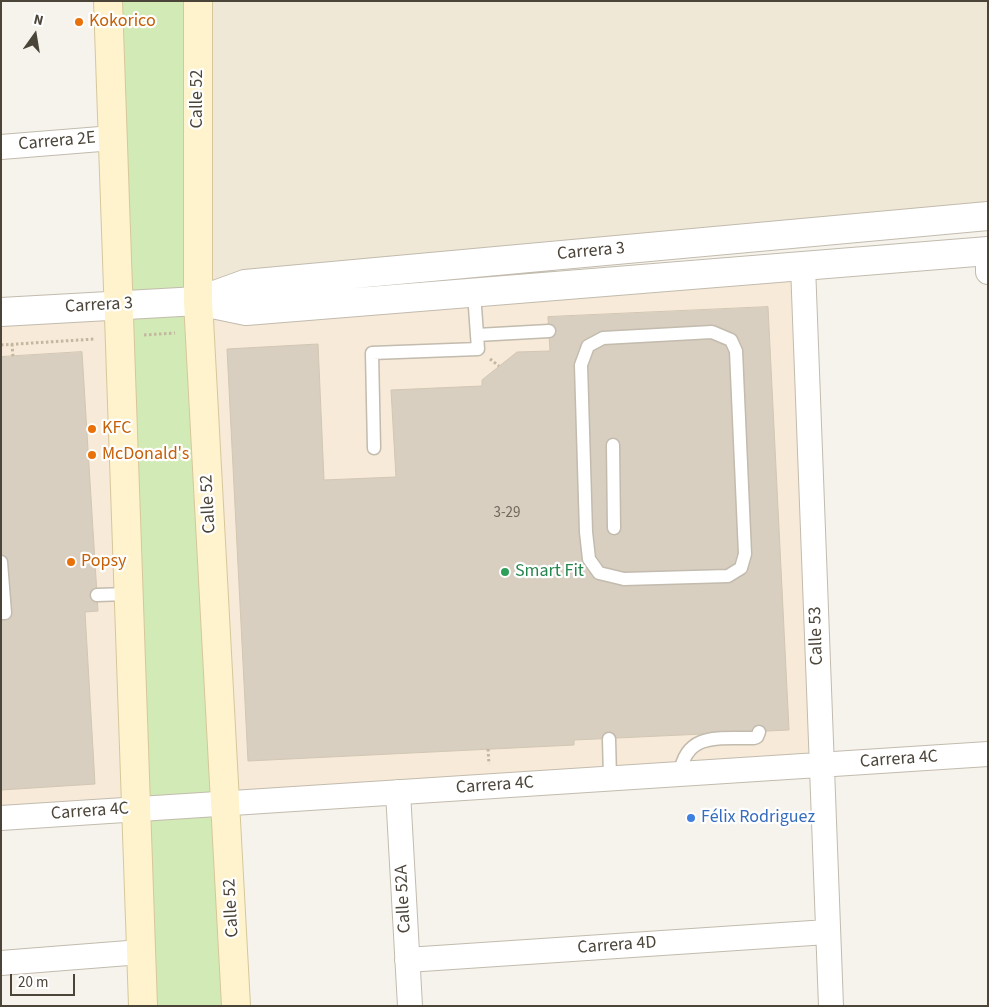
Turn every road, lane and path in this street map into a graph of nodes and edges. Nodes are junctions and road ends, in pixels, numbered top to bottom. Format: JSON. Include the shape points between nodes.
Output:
{"nodes":[{"id":1,"x":108,"y":1,"type":"edge"},
{"id":2,"x":198,"y":1,"type":"edge"},
{"id":3,"x":113,"y":138,"type":"junction"},
{"id":4,"x":1,"y":147,"type":"edge"},
{"id":5,"x":988,"y":216,"type":"edge"},
{"id":6,"x":988,"y":251,"type":"edge"},
{"id":7,"x":803,"y":266,"type":"junction"},
{"id":8,"x":988,"y":272,"type":"edge"},
{"id":9,"x":474,"y":293,"type":"junction"},
{"id":10,"x":198,"y":301,"type":"junction"},
{"id":11,"x":118,"y":304,"type":"junction"},
{"id":12,"x":1,"y":312,"type":"edge"},
{"id":13,"x":549,"y":331,"type":"dead end"},
{"id":14,"x":477,"y":335,"type":"junction"},
{"id":15,"x":101,"y":338,"type":"dead end"},
{"id":16,"x":12,"y":344,"type":"junction"},
{"id":17,"x":1,"y":345,"type":"edge"},
{"id":18,"x":12,"y":357,"type":"dead end"},
{"id":19,"x":613,"y":445,"type":"dead end"},
{"id":20,"x":374,"y":448,"type":"dead end"},
{"id":21,"x":614,"y":528,"type":"dead end"},
{"id":22,"x":1,"y":562,"type":"edge"},
{"id":23,"x":741,"y":568,"type":"joint"},
{"id":24,"x":128,"y":594,"type":"junction"},
{"id":25,"x":97,"y":595,"type":"dead end"},
{"id":26,"x":1,"y":613,"type":"edge"},
{"id":27,"x":759,"y":732,"type":"dead end"},
{"id":28,"x":609,"y":739,"type":"dead end"},
{"id":29,"x":988,"y":754,"type":"edge"},
{"id":30,"x":822,"y":765,"type":"junction"},
{"id":31,"x":680,"y":774,"type":"junction"},
{"id":32,"x":610,"y":778,"type":"junction"},
{"id":33,"x":398,"y":792,"type":"junction"},
{"id":34,"x":226,"y":803,"type":"junction"},
{"id":35,"x":136,"y":809,"type":"junction"},
{"id":36,"x":1,"y":818,"type":"edge"},
{"id":37,"x":827,"y":932,"type":"junction"},
{"id":38,"x":141,"y":952,"type":"junction"},
{"id":39,"x":407,"y":960,"type":"junction"},
{"id":40,"x":1,"y":963,"type":"edge"},
{"id":41,"x":143,"y":1006,"type":"edge"},
{"id":42,"x":236,"y":1006,"type":"edge"},
{"id":43,"x":410,"y":1006,"type":"edge"},
{"id":44,"x":831,"y":1006,"type":"edge"}],
"edges":[{"from":1,"to":3,"type":"main road"},
{"from":2,"to":10,"type":"main road","name":"Calle 52"},
{"from":3,"to":4,"type":"street","name":"Carrera 2E"},
{"from":3,"to":11,"type":"main road"},
{"from":5,"to":10,"type":"street","name":"Carrera 3","via":[[245,284]]},
{"from":6,"to":7,"type":"street","name":"Carrera 3"},
{"from":6,"to":8,"type":"street"},
{"from":7,"to":9,"type":"street","name":"Carrera 3"},
{"from":7,"to":30,"type":"street","name":"Calle 53"},
{"from":9,"to":10,"type":"street","name":"Carrera 3","via":[[246,312]]},
{"from":9,"to":14,"type":"lane"},
{"from":10,"to":11,"type":"street","name":"Carrera 3"},
{"from":10,"to":34,"type":"main road","name":"Calle 52"},
{"from":11,"to":12,"type":"street","name":"Carrera 3"},
{"from":11,"to":24,"type":"main road"},
{"from":13,"to":14,"type":"lane"},
{"from":14,"to":20,"type":"lane","via":[[478,348],[372,353]]},
{"from":15,"to":16,"type":"path"},
{"from":16,"to":17,"type":"path"},
{"from":16,"to":18,"type":"path"},
{"from":19,"to":21,"type":"lane"},
{"from":22,"to":26,"type":"lane","via":[[5,613]]},
{"from":23,"to":23,"type":"lane","via":[[745,554],[741,441],[736,351],[731,340],[712,332],[602,338],[588,346],[581,365],[586,532],[589,559],[598,573],[624,579],[728,576]]},
{"from":24,"to":25,"type":"lane"},
{"from":24,"to":35,"type":"main road"},
{"from":27,"to":31,"type":"lane","via":[[754,738],[703,740],[690,748],[682,759]]},
{"from":28,"to":32,"type":"lane"},
{"from":29,"to":30,"type":"street","name":"Carrera 4C"},
{"from":30,"to":31,"type":"street","name":"Carrera 4C"},
{"from":30,"to":37,"type":"street","name":"Calle 53"},
{"from":31,"to":32,"type":"street","name":"Carrera 4C"},
{"from":32,"to":33,"type":"street","name":"Carrera 4C"},
{"from":33,"to":34,"type":"street","name":"Carrera 4C"},
{"from":33,"to":39,"type":"street","name":"Calle 52A"},
{"from":34,"to":35,"type":"street","name":"Carrera 4C"},
{"from":34,"to":42,"type":"main road","name":"Calle 52"},
{"from":35,"to":36,"type":"street","name":"Carrera 4C"},
{"from":35,"to":38,"type":"main road"},
{"from":37,"to":39,"type":"street","name":"Carrera 4D"},
{"from":37,"to":44,"type":"street","name":"Calle 53"},
{"from":38,"to":40,"type":"street"},
{"from":38,"to":41,"type":"main road"},
{"from":39,"to":43,"type":"street","name":"Calle 52A"}]}
